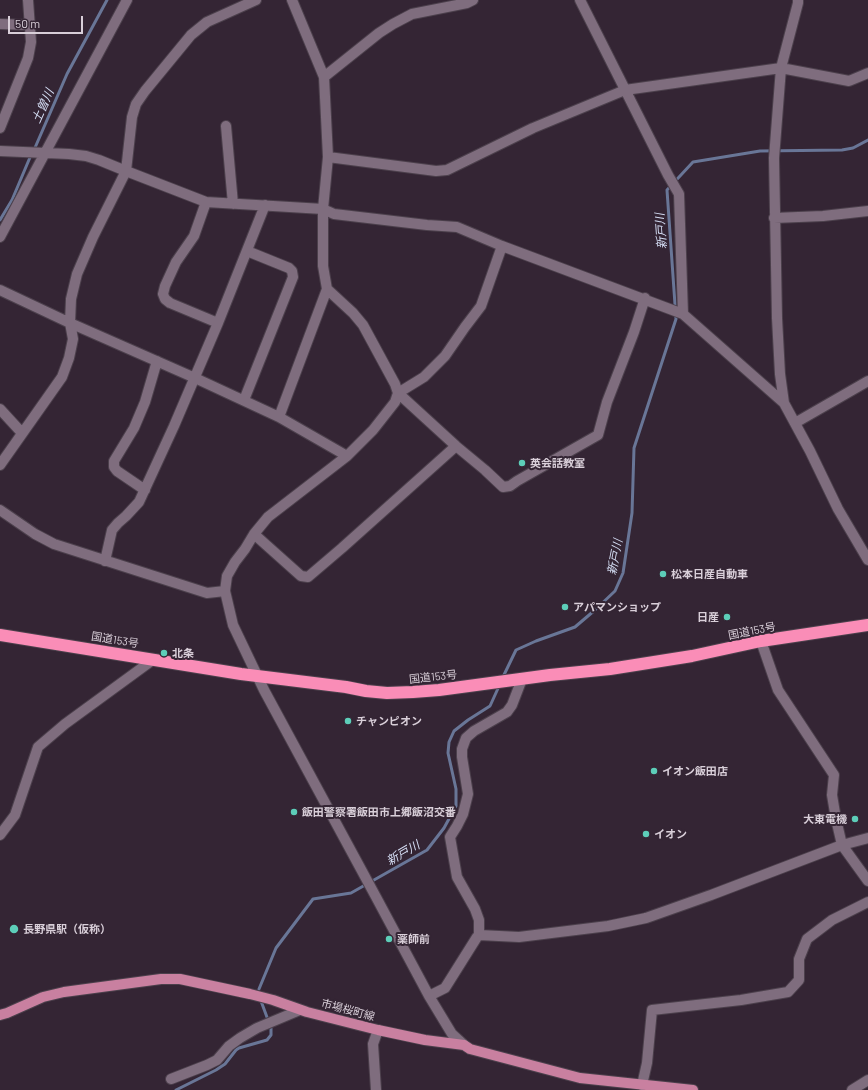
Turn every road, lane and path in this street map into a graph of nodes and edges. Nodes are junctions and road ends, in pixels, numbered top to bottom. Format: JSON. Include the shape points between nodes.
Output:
{"nodes":[{"id":1,"x":28,"y":0,"type":"edge"},
{"id":2,"x":127,"y":0,"type":"edge"},
{"id":3,"x":256,"y":0,"type":"edge"},
{"id":4,"x":292,"y":0,"type":"edge"},
{"id":5,"x":473,"y":0,"type":"edge"},
{"id":6,"x":580,"y":0,"type":"edge"},
{"id":7,"x":798,"y":0,"type":"edge"},
{"id":8,"x":0,"y":24,"type":"edge"},
{"id":9,"x":30,"y":25,"type":"junction"},
{"id":10,"x":781,"y":68,"type":"junction"},
{"id":11,"x":868,"y":73,"type":"edge"},
{"id":12,"x":324,"y":77,"type":"junction"},
{"id":13,"x":625,"y":90,"type":"junction"},
{"id":14,"x":226,"y":126,"type":"dead end"},
{"id":15,"x":0,"y":128,"type":"edge"},
{"id":16,"x":0,"y":151,"type":"edge"},
{"id":17,"x":42,"y":153,"type":"junction"},
{"id":18,"x":328,"y":157,"type":"junction"},
{"id":19,"x":126,"y":171,"type":"junction"},
{"id":20,"x":206,"y":202,"type":"junction"},
{"id":21,"x":233,"y":204,"type":"junction"},
{"id":22,"x":265,"y":205,"type":"junction"},
{"id":23,"x":323,"y":209,"type":"junction"},
{"id":24,"x":868,"y":211,"type":"edge"},
{"id":25,"x":774,"y":218,"type":"junction"},
{"id":26,"x":0,"y":237,"type":"edge"},
{"id":27,"x":502,"y":246,"type":"junction"},
{"id":28,"x":247,"y":251,"type":"junction"},
{"id":29,"x":327,"y":289,"type":"junction"},
{"id":30,"x":0,"y":290,"type":"edge"},
{"id":31,"x":645,"y":298,"type":"junction"},
{"id":32,"x":682,"y":313,"type":"junction"},
{"id":33,"x":70,"y":323,"type":"junction"},
{"id":34,"x":218,"y":323,"type":"junction"},
{"id":35,"x":157,"y":362,"type":"junction"},
{"id":36,"x":194,"y":378,"type":"junction"},
{"id":37,"x":868,"y":381,"type":"edge"},
{"id":38,"x":398,"y":393,"type":"junction"},
{"id":39,"x":244,"y":400,"type":"junction"},
{"id":40,"x":784,"y":404,"type":"junction"},
{"id":41,"x":0,"y":409,"type":"edge"},
{"id":42,"x":279,"y":417,"type":"junction"},
{"id":43,"x":795,"y":423,"type":"junction"},
{"id":44,"x":22,"y":433,"type":"junction"},
{"id":45,"x":456,"y":446,"type":"junction"},
{"id":46,"x":347,"y":456,"type":"junction"},
{"id":47,"x":0,"y":465,"type":"edge"},
{"id":48,"x":145,"y":490,"type":"junction"},
{"id":49,"x":0,"y":510,"type":"edge"},
{"id":50,"x":254,"y":534,"type":"junction"},
{"id":51,"x":105,"y":560,"type":"junction"},
{"id":52,"x":868,"y":560,"type":"edge"},
{"id":53,"x":225,"y":591,"type":"junction"},
{"id":54,"x":868,"y":625,"type":"edge"},
{"id":55,"x":0,"y":635,"type":"edge"},
{"id":56,"x":762,"y":641,"type":"junction"},
{"id":57,"x":154,"y":660,"type":"junction"},
{"id":58,"x":257,"y":675,"type":"junction"},
{"id":59,"x":518,"y":680,"type":"junction"},
{"id":60,"x":0,"y":835,"type":"edge"},
{"id":61,"x":868,"y":838,"type":"edge"},
{"id":62,"x":842,"y":845,"type":"junction"},
{"id":63,"x":868,"y":881,"type":"edge"},
{"id":64,"x":868,"y":902,"type":"edge"},
{"id":65,"x":479,"y":935,"type":"junction"},
{"id":66,"x":429,"y":996,"type":"junction"},
{"id":67,"x":300,"y":1010,"type":"junction"},
{"id":68,"x":0,"y":1015,"type":"edge"},
{"id":69,"x":378,"y":1030,"type":"junction"},
{"id":70,"x":464,"y":1045,"type":"junction"},
{"id":71,"x":171,"y":1079,"type":"dead end"},
{"id":72,"x":868,"y":1080,"type":"edge"},
{"id":73,"x":642,"y":1085,"type":"junction"},
{"id":74,"x":376,"y":1090,"type":"edge"},
{"id":75,"x":693,"y":1090,"type":"edge"},
{"id":76,"x":852,"y":1090,"type":"edge"}],
"edges":[{"from":1,"to":9,"type":"street"},
{"from":2,"to":17,"type":"street"},
{"from":3,"to":19,"type":"street","via":[[207,22],[191,35],[145,91],[136,104],[132,117]]},
{"from":4,"to":12,"type":"street"},
{"from":5,"to":12,"type":"street","via":[[412,14],[399,20]]},
{"from":6,"to":13,"type":"street"},
{"from":7,"to":10,"type":"street"},
{"from":8,"to":9,"type":"street"},
{"from":9,"to":15,"type":"street","via":[[31,42],[28,58]]},
{"from":10,"to":11,"type":"street","via":[[849,81]]},
{"from":10,"to":13,"type":"street"},
{"from":10,"to":25,"type":"street","via":[[774,145]]},
{"from":12,"to":18,"type":"street"},
{"from":13,"to":18,"type":"street","via":[[533,128],[447,170],[436,171]]},
{"from":13,"to":32,"type":"street","via":[[679,194]]},
{"from":14,"to":21,"type":"street"},
{"from":16,"to":17,"type":"street"},
{"from":17,"to":19,"type":"street","via":[[86,156]]},
{"from":17,"to":26,"type":"street"},
{"from":18,"to":23,"type":"street"},
{"from":19,"to":20,"type":"street"},
{"from":19,"to":33,"type":"street","via":[[78,274],[71,299]]},
{"from":20,"to":21,"type":"street"},
{"from":20,"to":34,"type":"street","via":[[194,236],[176,262],[163,294],[170,303]]},
{"from":21,"to":22,"type":"street"},
{"from":22,"to":23,"type":"street"},
{"from":22,"to":28,"type":"street"},
{"from":23,"to":27,"type":"street","via":[[334,214],[457,227]]},
{"from":23,"to":29,"type":"street","via":[[323,266]]},
{"from":24,"to":25,"type":"street"},
{"from":25,"to":40,"type":"street","via":[[780,374]]},
{"from":27,"to":31,"type":"street"},
{"from":27,"to":38,"type":"street","via":[[481,306],[446,356],[424,377]]},
{"from":28,"to":34,"type":"street"},
{"from":28,"to":39,"type":"street","via":[[289,268],[293,277]]},
{"from":29,"to":38,"type":"street","via":[[363,325]]},
{"from":29,"to":42,"type":"street"},
{"from":30,"to":33,"type":"street"},
{"from":31,"to":32,"type":"street"},
{"from":31,"to":45,"type":"street","via":[[607,402],[598,435],[510,486],[503,487]]},
{"from":32,"to":40,"type":"street"},
{"from":33,"to":35,"type":"street"},
{"from":33,"to":44,"type":"street","via":[[73,339],[62,377]]},
{"from":34,"to":36,"type":"street"},
{"from":35,"to":36,"type":"street"},
{"from":35,"to":48,"type":"street","via":[[134,428],[114,461],[117,470]]},
{"from":36,"to":39,"type":"street"},
{"from":36,"to":48,"type":"street"},
{"from":37,"to":43,"type":"street"},
{"from":38,"to":45,"type":"street"},
{"from":38,"to":46,"type":"street","via":[[395,402],[373,430]]},
{"from":39,"to":42,"type":"street"},
{"from":40,"to":43,"type":"street"},
{"from":41,"to":44,"type":"street"},
{"from":42,"to":46,"type":"street"},
{"from":43,"to":52,"type":"street","via":[[836,506]]},
{"from":44,"to":47,"type":"street"},
{"from":45,"to":50,"type":"street","via":[[308,577],[301,576]]},
{"from":46,"to":50,"type":"street","via":[[268,517]]},
{"from":48,"to":51,"type":"street","via":[[139,502],[112,530]]},
{"from":49,"to":51,"type":"street","via":[[54,544]]},
{"from":50,"to":53,"type":"street","via":[[226,576]]},
{"from":51,"to":53,"type":"street","via":[[207,593]]},
{"from":53,"to":58,"type":"street","via":[[233,625]]},
{"from":54,"to":56,"type":"highway","name":"国道153号"},
{"from":55,"to":57,"type":"highway","name":"国道153号"},
{"from":56,"to":59,"type":"highway","name":"国道153号","via":[[692,656]]},
{"from":56,"to":62,"type":"street","via":[[778,690],[834,775],[832,794]]},
{"from":57,"to":58,"type":"highway","name":"国道153号"},
{"from":57,"to":60,"type":"street","via":[[65,724],[38,747],[15,815]]},
{"from":58,"to":59,"type":"highway","name":"国道153号","via":[[388,692],[439,690]]},
{"from":58,"to":66,"type":"street"},
{"from":59,"to":65,"type":"street","via":[[512,705],[507,712],[474,731],[466,738],[462,749],[468,794],[463,814],[450,837],[457,877],[475,909],[479,920]]},
{"from":61,"to":62,"type":"street"},
{"from":62,"to":63,"type":"street"},
{"from":62,"to":65,"type":"street","via":[[646,918],[608,926],[519,937]]},
{"from":64,"to":73,"type":"street","via":[[832,920],[807,939],[799,959],[799,980],[788,992],[652,1010],[647,1063]]},
{"from":65,"to":66,"type":"street","via":[[445,988]]},
{"from":66,"to":70,"type":"street","via":[[452,1034]]},
{"from":67,"to":68,"type":"main road","name":"市場桜町線","via":[[273,1000],[180,978],[64,992],[43,997]]},
{"from":67,"to":69,"type":"main road","name":"市場桜町線"},
{"from":67,"to":71,"type":"street","via":[[240,1038],[207,1065]]},
{"from":69,"to":70,"type":"main road","name":"市場桜町線"},
{"from":69,"to":74,"type":"street","via":[[373,1044]]},
{"from":70,"to":73,"type":"main road","name":"市場桜町線","via":[[470,1050],[580,1078]]},
{"from":72,"to":76,"type":"street"},
{"from":73,"to":75,"type":"main road","name":"市場桜町線"}]}
